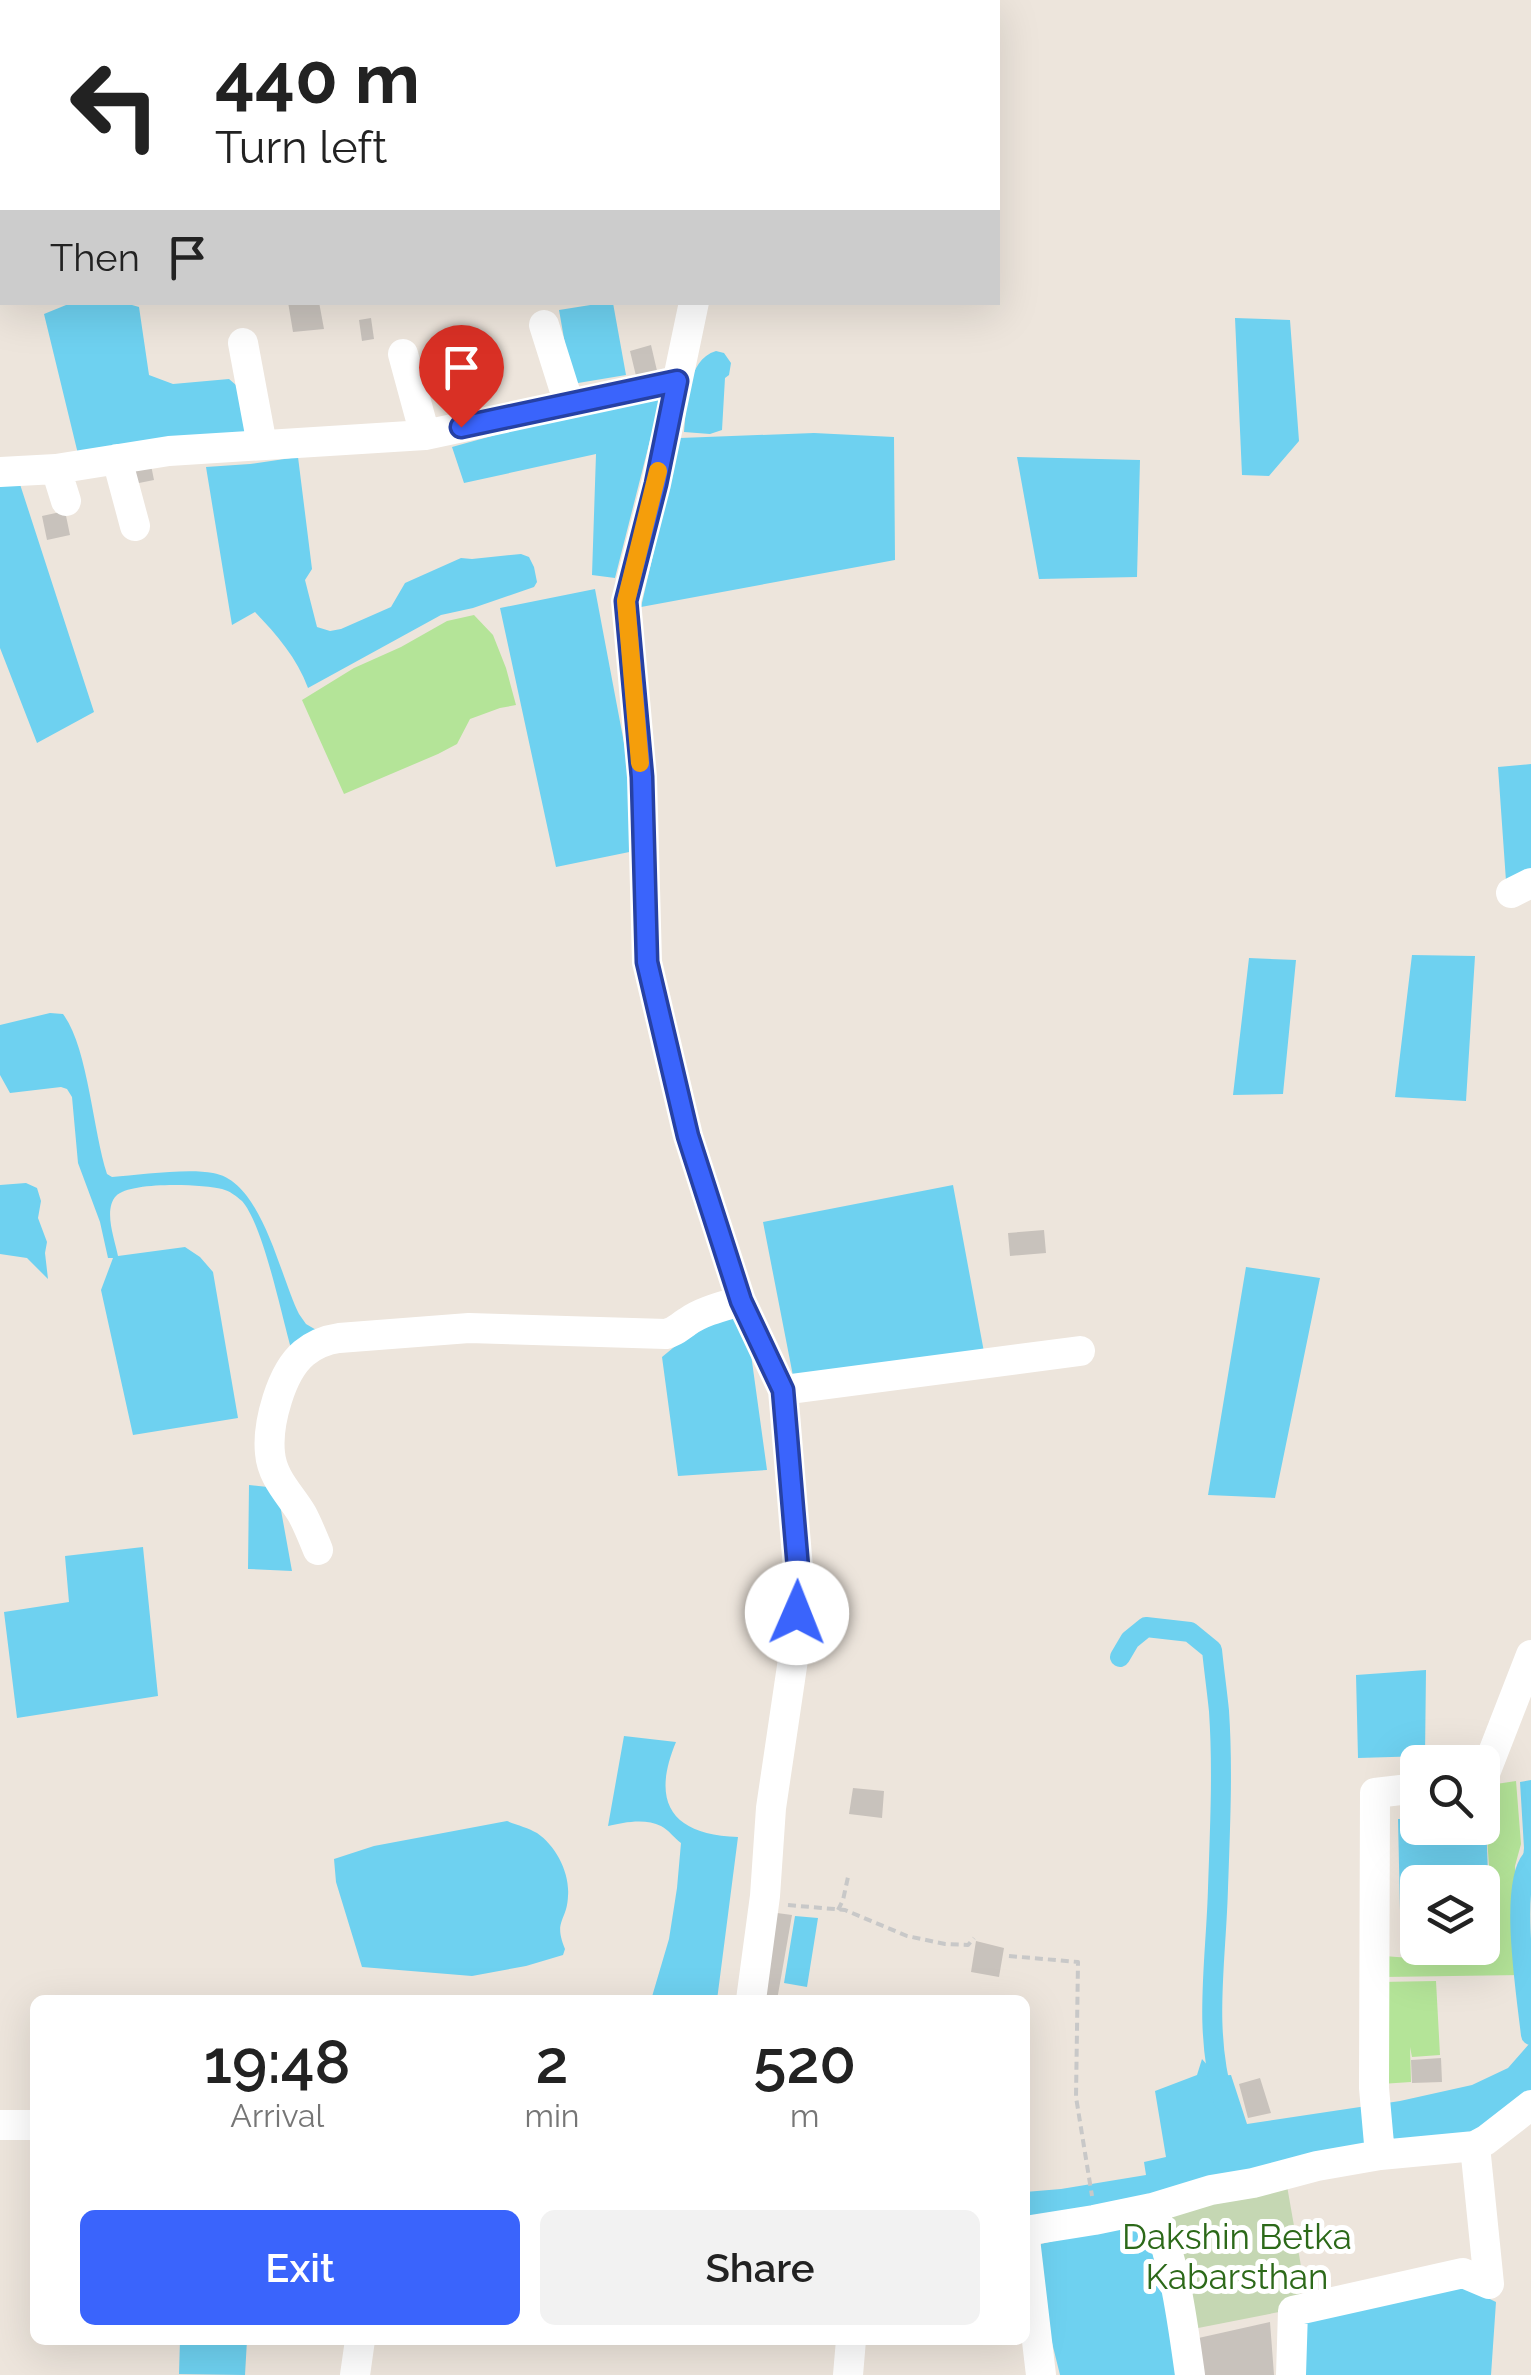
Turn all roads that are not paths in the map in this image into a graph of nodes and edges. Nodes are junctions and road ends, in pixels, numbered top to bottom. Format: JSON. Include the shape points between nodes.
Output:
{"nodes":[{"id":1,"x":693,"y":305,"type":"edge"},
{"id":2,"x":544,"y":325,"type":"dead end"},
{"id":3,"x":243,"y":343,"type":"dead end"},
{"id":4,"x":403,"y":354,"type":"dead end"},
{"id":5,"x":677,"y":381,"type":"junction"},
{"id":6,"x":569,"y":404,"type":"junction"},
{"id":7,"x":425,"y":435,"type":"junction"},
{"id":8,"x":262,"y":446,"type":"junction"},
{"id":9,"x":117,"y":459,"type":"junction"},
{"id":10,"x":56,"y":468,"type":"junction"},
{"id":11,"x":0,"y":472,"type":"edge"},
{"id":12,"x":66,"y":502,"type":"dead end"},
{"id":13,"x":135,"y":526,"type":"dead end"},
{"id":14,"x":741,"y":1301,"type":"junction"},
{"id":15,"x":1080,"y":1350,"type":"dead end"},
{"id":16,"x":783,"y":1390,"type":"junction"},
{"id":17,"x":318,"y":1550,"type":"dead end"},
{"id":18,"x":1531,"y":1655,"type":"edge"},
{"id":19,"x":1496,"y":1745,"type":"edge"},
{"id":20,"x":1400,"y":1790,"type":"edge"},
{"id":21,"x":752,"y":1995,"type":"edge"},
{"id":22,"x":1531,"y":2105,"type":"edge"},
{"id":23,"x":0,"y":2125,"type":"edge"},
{"id":24,"x":30,"y":2125,"type":"edge"},
{"id":25,"x":1475,"y":2146,"type":"junction"},
{"id":26,"x":1380,"y":2155,"type":"junction"},
{"id":27,"x":1152,"y":2208,"type":"junction"},
{"id":28,"x":1030,"y":2234,"type":"edge"},
{"id":29,"x":1030,"y":2279,"type":"edge"},
{"id":30,"x":359,"y":2345,"type":"edge"},
{"id":31,"x":851,"y":2345,"type":"edge"},
{"id":32,"x":355,"y":2375,"type":"edge"},
{"id":33,"x":848,"y":2375,"type":"edge"},
{"id":34,"x":1041,"y":2375,"type":"edge"},
{"id":35,"x":1190,"y":2375,"type":"edge"},
{"id":36,"x":1292,"y":2375,"type":"edge"}],
"edges":[{"from":1,"to":5,"type":"street"},
{"from":2,"to":6,"type":"street"},
{"from":3,"to":8,"type":"street"},
{"from":4,"to":7,"type":"street"},
{"from":5,"to":6,"type":"street"},
{"from":5,"to":14,"type":"street","via":[[626,601],[642,777],[647,962],[688,1136]]},
{"from":6,"to":7,"type":"street"},
{"from":7,"to":8,"type":"street"},
{"from":8,"to":9,"type":"street"},
{"from":9,"to":10,"type":"street"},
{"from":9,"to":13,"type":"street"},
{"from":10,"to":11,"type":"street"},
{"from":10,"to":12,"type":"street"},
{"from":14,"to":16,"type":"street"},
{"from":14,"to":17,"type":"street","via":[[666,1334],[469,1328],[321,1341],[286,1377],[273,1412],[270,1454]]},
{"from":15,"to":16,"type":"street"},
{"from":16,"to":21,"type":"street","via":[[799,1580]]},
{"from":18,"to":19,"type":"street"},
{"from":20,"to":26,"type":"street","via":[[1375,1792],[1374,2088]]},
{"from":22,"to":25,"type":"street"},
{"from":23,"to":24,"type":"street"},
{"from":25,"to":26,"type":"street"},
{"from":25,"to":36,"type":"street","via":[[1490,2284],[1463,2273],[1294,2311]]},
{"from":26,"to":27,"type":"street"},
{"from":27,"to":28,"type":"street"},
{"from":27,"to":35,"type":"street","via":[[1169,2258]]},
{"from":29,"to":34,"type":"street"},
{"from":30,"to":32,"type":"street"},
{"from":31,"to":33,"type":"street"}]}
